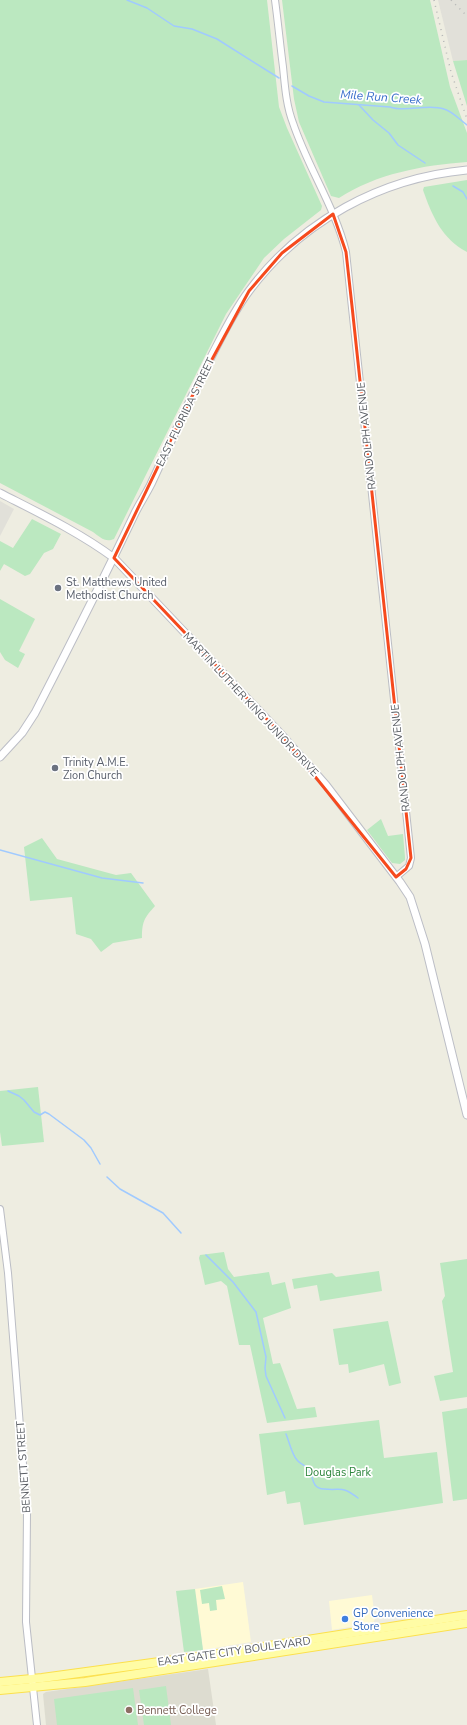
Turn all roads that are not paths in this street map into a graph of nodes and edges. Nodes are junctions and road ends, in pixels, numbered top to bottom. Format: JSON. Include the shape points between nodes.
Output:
{"nodes":[{"id":1,"x":275,"y":0,"type":"edge"},
{"id":2,"x":467,"y":170,"type":"edge"},
{"id":3,"x":333,"y":214,"type":"junction"},
{"id":4,"x":0,"y":493,"type":"edge"},
{"id":5,"x":114,"y":558,"type":"junction"},
{"id":6,"x":0,"y":757,"type":"edge"},
{"id":7,"x":396,"y":876,"type":"junction"},
{"id":8,"x":467,"y":1115,"type":"edge"},
{"id":9,"x":0,"y":1209,"type":"edge"},
{"id":10,"x":467,"y":1615,"type":"edge"},
{"id":11,"x":467,"y":1623,"type":"edge"},
{"id":12,"x":0,"y":1682,"type":"edge"},
{"id":13,"x":32,"y":1683,"type":"junction"},
{"id":14,"x":0,"y":1690,"type":"edge"},
{"id":15,"x":37,"y":1725,"type":"edge"}],
"edges":[{"from":1,"to":3,"type":"street","name":"RANDOLPH AVENUE","via":[[290,113],[297,135]]},
{"from":2,"to":3,"type":"main road","name":"EAST FLORIDA STREET","via":[[413,179],[367,195]]},
{"from":3,"to":5,"type":"main road","name":"EAST FLORIDA STREET","via":[[282,253],[249,292],[210,359]]},
{"from":3,"to":7,"type":"street","name":"RANDOLPH AVENUE","via":[[342,235],[349,275],[411,858],[409,866]]},
{"from":4,"to":5,"type":"main road","name":"MARTIN LUTHER KING JUNIOR DRIVE","via":[[71,531]]},
{"from":5,"to":6,"type":"main road","name":"EAST FLORIDA STREET","via":[[35,713],[22,733]]},
{"from":5,"to":7,"type":"main road","name":"MARTIN LUTHER KING JUNIOR DRIVE","via":[[280,733],[326,785]]},
{"from":7,"to":8,"type":"main road","name":"MARTIN LUTHER KING JUNIOR DRIVE","via":[[410,897],[422,934],[439,994]]},
{"from":9,"to":13,"type":"street","name":"BENNETT STREET","via":[[8,1273],[26,1498],[25,1601]]},
{"from":10,"to":13,"type":"main road","name":"EAST GATE CITY BOULEVARD"},
{"from":11,"to":13,"type":"main road","name":"EAST GATE CITY BOULEVARD","via":[[163,1670]]},
{"from":12,"to":13,"type":"main road","name":"EAST GATE CITY BOULEVARD"},
{"from":13,"to":14,"type":"main road","name":"EAST GATE CITY BOULEVARD"},
{"from":13,"to":15,"type":"street","name":"BENNETT STREET"}]}
